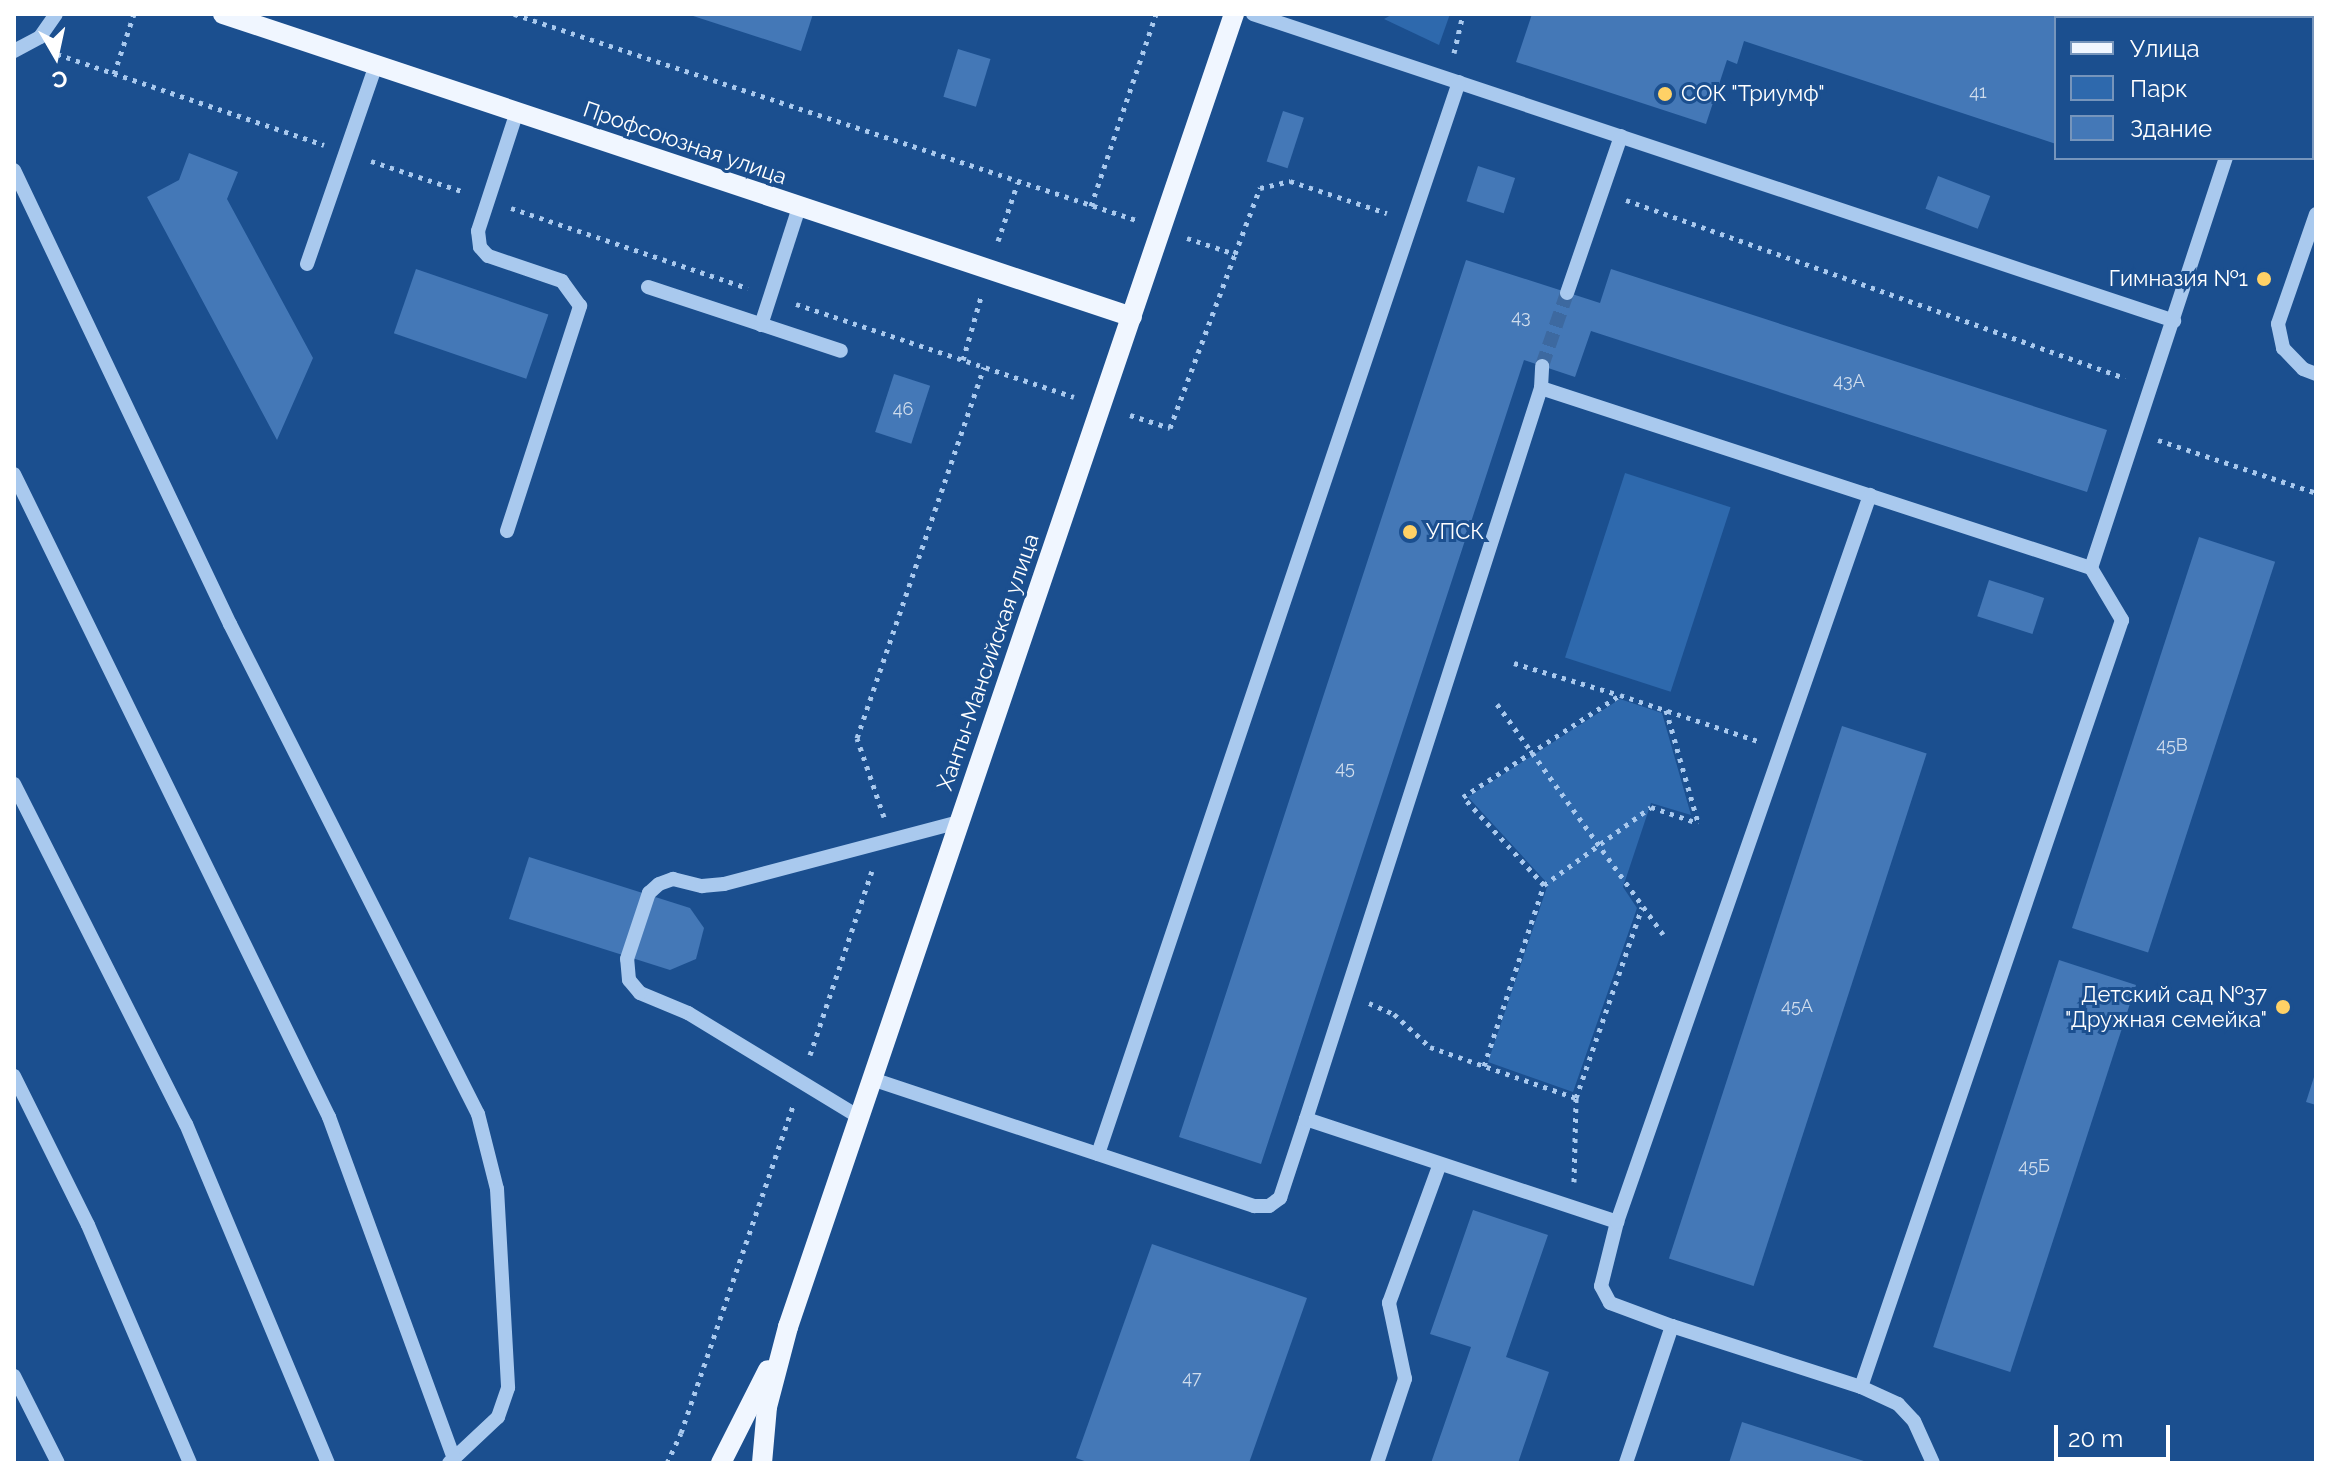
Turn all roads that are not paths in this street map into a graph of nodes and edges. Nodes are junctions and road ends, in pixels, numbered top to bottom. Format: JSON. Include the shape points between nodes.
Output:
{"nodes":[{"id":1,"x":56,"y":14,"type":"edge"},
{"id":2,"x":223,"y":14,"type":"edge"},
{"id":3,"x":1234,"y":14,"type":"edge"},
{"id":4,"x":1253,"y":14,"type":"edge"},
{"id":5,"x":14,"y":51,"type":"edge"},
{"id":6,"x":376,"y":65,"type":"junction"},
{"id":7,"x":1459,"y":82,"type":"junction"},
{"id":8,"x":517,"y":112,"type":"junction"},
{"id":9,"x":1621,"y":136,"type":"junction"},
{"id":10,"x":2225,"y":160,"type":"edge"},
{"id":11,"x":14,"y":170,"type":"edge"},
{"id":12,"x":799,"y":207,"type":"junction"},
{"id":13,"x":2316,"y":214,"type":"edge"},
{"id":14,"x":307,"y":264,"type":"dead end"},
{"id":15,"x":648,"y":287,"type":"dead end"},
{"id":16,"x":1567,"y":293,"type":"tunnel mouth"},
{"id":17,"x":1132,"y":317,"type":"junction"},
{"id":18,"x":2174,"y":321,"type":"junction"},
{"id":19,"x":761,"y":325,"type":"junction"},
{"id":20,"x":841,"y":351,"type":"dead end"},
{"id":21,"x":1542,"y":366,"type":"tunnel mouth"},
{"id":22,"x":2316,"y":374,"type":"edge"},
{"id":23,"x":1541,"y":388,"type":"junction"},
{"id":24,"x":14,"y":474,"type":"edge"},
{"id":25,"x":1870,"y":495,"type":"junction"},
{"id":26,"x":507,"y":531,"type":"dead end"},
{"id":27,"x":2091,"y":568,"type":"junction"},
{"id":28,"x":14,"y":784,"type":"edge"},
{"id":29,"x":958,"y":822,"type":"junction"},
{"id":30,"x":14,"y":1076,"type":"edge"},
{"id":31,"x":872,"y":1079,"type":"junction"},
{"id":32,"x":859,"y":1117,"type":"junction"},
{"id":33,"x":1306,"y":1119,"type":"junction"},
{"id":34,"x":1098,"y":1154,"type":"junction"},
{"id":35,"x":1440,"y":1164,"type":"junction"},
{"id":36,"x":1617,"y":1222,"type":"junction"},
{"id":37,"x":1672,"y":1326,"type":"junction"},
{"id":38,"x":788,"y":1327,"type":"junction"},
{"id":39,"x":14,"y":1376,"type":"edge"},
{"id":40,"x":1861,"y":1387,"type":"junction"},
{"id":41,"x":451,"y":1461,"type":"edge"},
{"id":42,"x":58,"y":1463,"type":"edge"},
{"id":43,"x":190,"y":1463,"type":"edge"},
{"id":44,"x":328,"y":1463,"type":"edge"},
{"id":45,"x":721,"y":1463,"type":"edge"},
{"id":46,"x":762,"y":1463,"type":"edge"},
{"id":47,"x":1377,"y":1463,"type":"edge"},
{"id":48,"x":1626,"y":1463,"type":"edge"},
{"id":49,"x":1933,"y":1463,"type":"edge"}],
"edges":[{"from":1,"to":5,"type":"lane","via":[[40,37]]},
{"from":2,"to":6,"type":"main road","name":"Профсоюзная улица"},
{"from":3,"to":17,"type":"main road","name":"Ханты-Мансийская улица"},
{"from":4,"to":7,"type":"lane"},
{"from":6,"to":8,"type":"main road","name":"Профсоюзная улица"},
{"from":6,"to":14,"type":"lane"},
{"from":7,"to":9,"type":"lane"},
{"from":7,"to":34,"type":"lane"},
{"from":8,"to":12,"type":"main road","name":"Профсоюзная улица"},
{"from":8,"to":26,"type":"lane","via":[[483,210],[480,247],[488,256],[562,281],[580,306]]},
{"from":9,"to":16,"type":"lane"},
{"from":9,"to":18,"type":"lane"},
{"from":10,"to":18,"type":"lane"},
{"from":11,"to":41,"type":"lane","via":[[223,610],[478,1114],[497,1189],[508,1388],[498,1417]]},
{"from":12,"to":17,"type":"main road","name":"Профсоюзная улица"},
{"from":12,"to":19,"type":"lane"},
{"from":13,"to":22,"type":"lane","via":[[2278,324],[2283,348],[2303,369]]},
{"from":15,"to":19,"type":"lane"},
{"from":17,"to":29,"type":"main road","name":"Ханты-Мансийская улица"},
{"from":18,"to":27,"type":"lane"},
{"from":19,"to":20,"type":"lane"},
{"from":21,"to":23,"type":"lane"},
{"from":23,"to":25,"type":"lane"},
{"from":23,"to":33,"type":"lane"},
{"from":24,"to":41,"type":"lane","via":[[329,1117]]},
{"from":25,"to":27,"type":"lane"},
{"from":25,"to":36,"type":"lane"},
{"from":27,"to":40,"type":"lane","via":[[2122,620]]},
{"from":28,"to":44,"type":"lane","via":[[186,1124]]},
{"from":29,"to":31,"type":"main road","name":"Ханты-Мансийская улица"},
{"from":29,"to":32,"type":"lane","via":[[724,884],[702,886],[673,879],[649,893],[627,959],[629,980],[640,993],[688,1013]]},
{"from":30,"to":43,"type":"lane","via":[[88,1225]]},
{"from":31,"to":32,"type":"main road","name":"Ханты-Мансийская улица"},
{"from":31,"to":34,"type":"lane"},
{"from":32,"to":38,"type":"main road","name":"Ханты-Мансийская улица"},
{"from":33,"to":34,"type":"lane","via":[[1280,1198],[1269,1206],[1254,1206]]},
{"from":33,"to":35,"type":"lane"},
{"from":35,"to":36,"type":"lane"},
{"from":35,"to":47,"type":"lane","via":[[1389,1303],[1405,1379]]},
{"from":36,"to":37,"type":"lane","via":[[1601,1286],[1610,1303]]},
{"from":37,"to":40,"type":"lane"},
{"from":37,"to":48,"type":"lane"},
{"from":38,"to":45,"type":"main road","name":"Ханты-Мансийская улица"},
{"from":38,"to":46,"type":"main road","name":"Ханты-Мансийская улица","via":[[767,1407]]},
{"from":39,"to":42,"type":"lane"},
{"from":40,"to":49,"type":"lane","via":[[1898,1404],[1914,1421]]}]}
